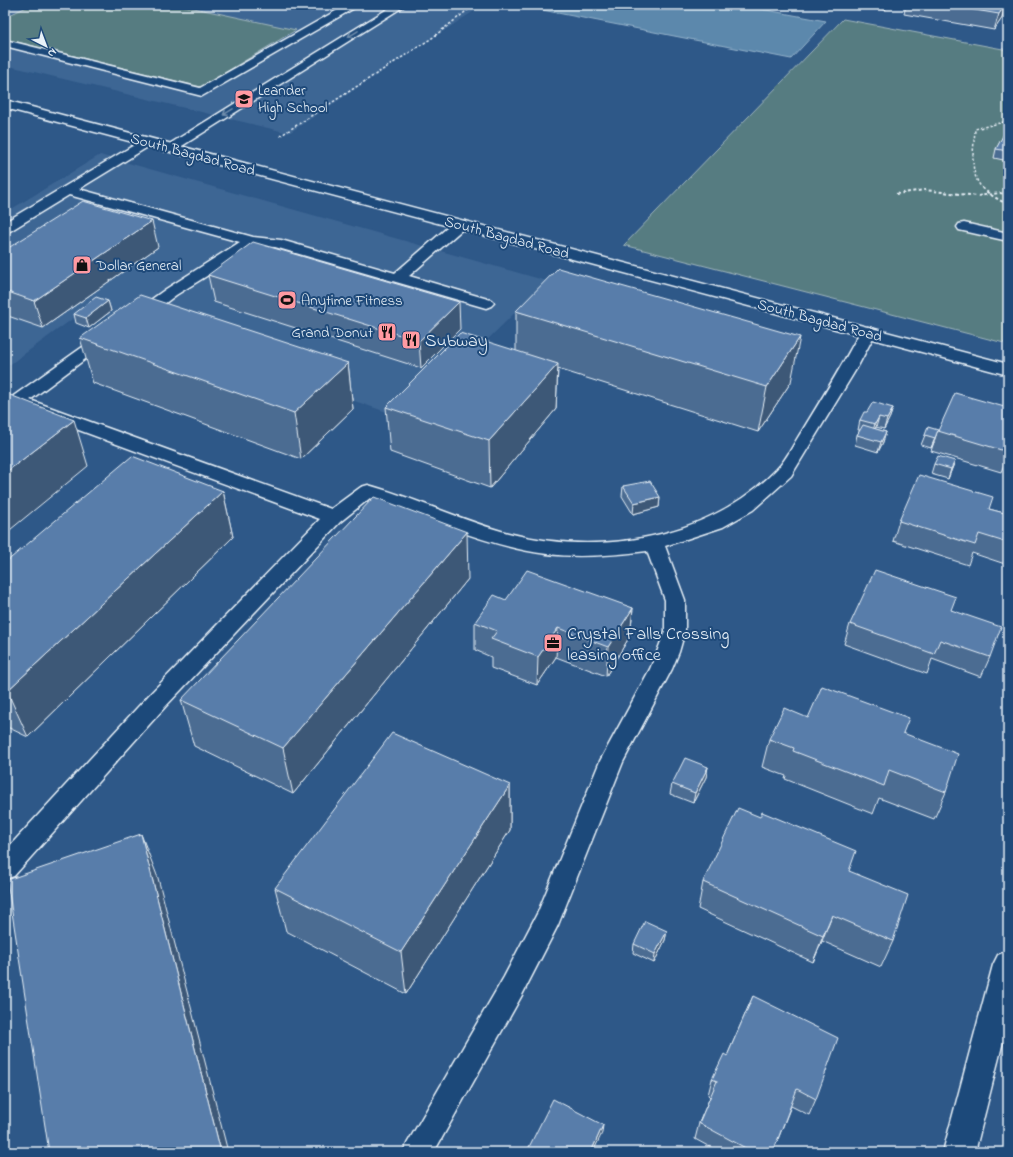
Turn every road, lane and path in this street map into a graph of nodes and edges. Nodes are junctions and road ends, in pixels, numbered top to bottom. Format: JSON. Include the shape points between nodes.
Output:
{"nodes":[{"id":1,"x":401,"y":5,"type":"edge"},
{"id":2,"x":474,"y":5,"type":"edge"},
{"id":3,"x":346,"y":6,"type":"edge"},
{"id":4,"x":386,"y":14,"type":"junction"},
{"id":5,"x":5,"y":43,"type":"edge"},
{"id":6,"x":5,"y":104,"type":"edge"},
{"id":7,"x":1008,"y":121,"type":"edge"},
{"id":8,"x":280,"y":136,"type":"dead end"},
{"id":9,"x":146,"y":142,"type":"junction"},
{"id":10,"x":169,"y":148,"type":"junction"},
{"id":11,"x":67,"y":190,"type":"junction"},
{"id":12,"x":896,"y":194,"type":"dead end"},
{"id":13,"x":988,"y":194,"type":"junction"},
{"id":14,"x":1008,"y":195,"type":"edge"},
{"id":15,"x":1008,"y":205,"type":"edge"},
{"id":16,"x":460,"y":224,"type":"junction"},
{"id":17,"x":964,"y":227,"type":"dead end"},
{"id":18,"x":5,"y":228,"type":"edge"},
{"id":19,"x":1008,"y":237,"type":"edge"},
{"id":20,"x":252,"y":241,"type":"junction"},
{"id":21,"x":398,"y":278,"type":"junction"},
{"id":22,"x":486,"y":303,"type":"dead end"},
{"id":23,"x":868,"y":332,"type":"junction"},
{"id":24,"x":1008,"y":370,"type":"edge"},
{"id":25,"x":11,"y":406,"type":"edge"},
{"id":26,"x":333,"y":517,"type":"junction"},
{"id":27,"x":654,"y":543,"type":"junction"},
{"id":28,"x":5,"y":868,"type":"edge"},
{"id":29,"x":1008,"y":965,"type":"edge"},
{"id":30,"x":418,"y":1152,"type":"edge"},
{"id":31,"x":959,"y":1152,"type":"edge"}],
"edges":[{"from":1,"to":4,"type":"lane"},
{"from":2,"to":8,"type":"path","via":[[432,38]]},
{"from":3,"to":4,"type":"lane"},
{"from":3,"to":5,"type":"lane","via":[[202,92]]},
{"from":4,"to":10,"type":"lane","one_way":true},
{"from":6,"to":9,"type":"main road","name":"South Bagdad Road"},
{"from":7,"to":13,"type":"path","via":[[975,129],[974,174]]},
{"from":9,"to":10,"type":"main road","name":"South Bagdad Road"},
{"from":9,"to":11,"type":"lane"},
{"from":10,"to":16,"type":"main road","name":"South Bagdad Road"},
{"from":11,"to":18,"type":"lane"},
{"from":11,"to":20,"type":"lane"},
{"from":12,"to":13,"type":"path","via":[[924,190],[978,196]]},
{"from":13,"to":14,"type":"path"},
{"from":13,"to":15,"type":"path"},
{"from":16,"to":21,"type":"lane"},
{"from":16,"to":23,"type":"main road","name":"South Bagdad Road"},
{"from":17,"to":19,"type":"lane"},
{"from":20,"to":21,"type":"lane","via":[[276,243]]},
{"from":20,"to":25,"type":"lane","via":[[170,292]]},
{"from":21,"to":22,"type":"lane"},
{"from":23,"to":24,"type":"main road","name":"South Bagdad Road"},
{"from":23,"to":27,"type":"lane","via":[[785,472],[769,488],[740,509],[716,522]]},
{"from":25,"to":26,"type":"lane"},
{"from":26,"to":27,"type":"lane","via":[[368,491],[505,539],[547,547],[616,548]]},
{"from":26,"to":28,"type":"lane","via":[[157,701]]},
{"from":27,"to":30,"type":"lane","via":[[675,600],[675,631],[668,652],[612,761],[549,917],[513,986]]},
{"from":29,"to":31,"type":"main road"}]}
